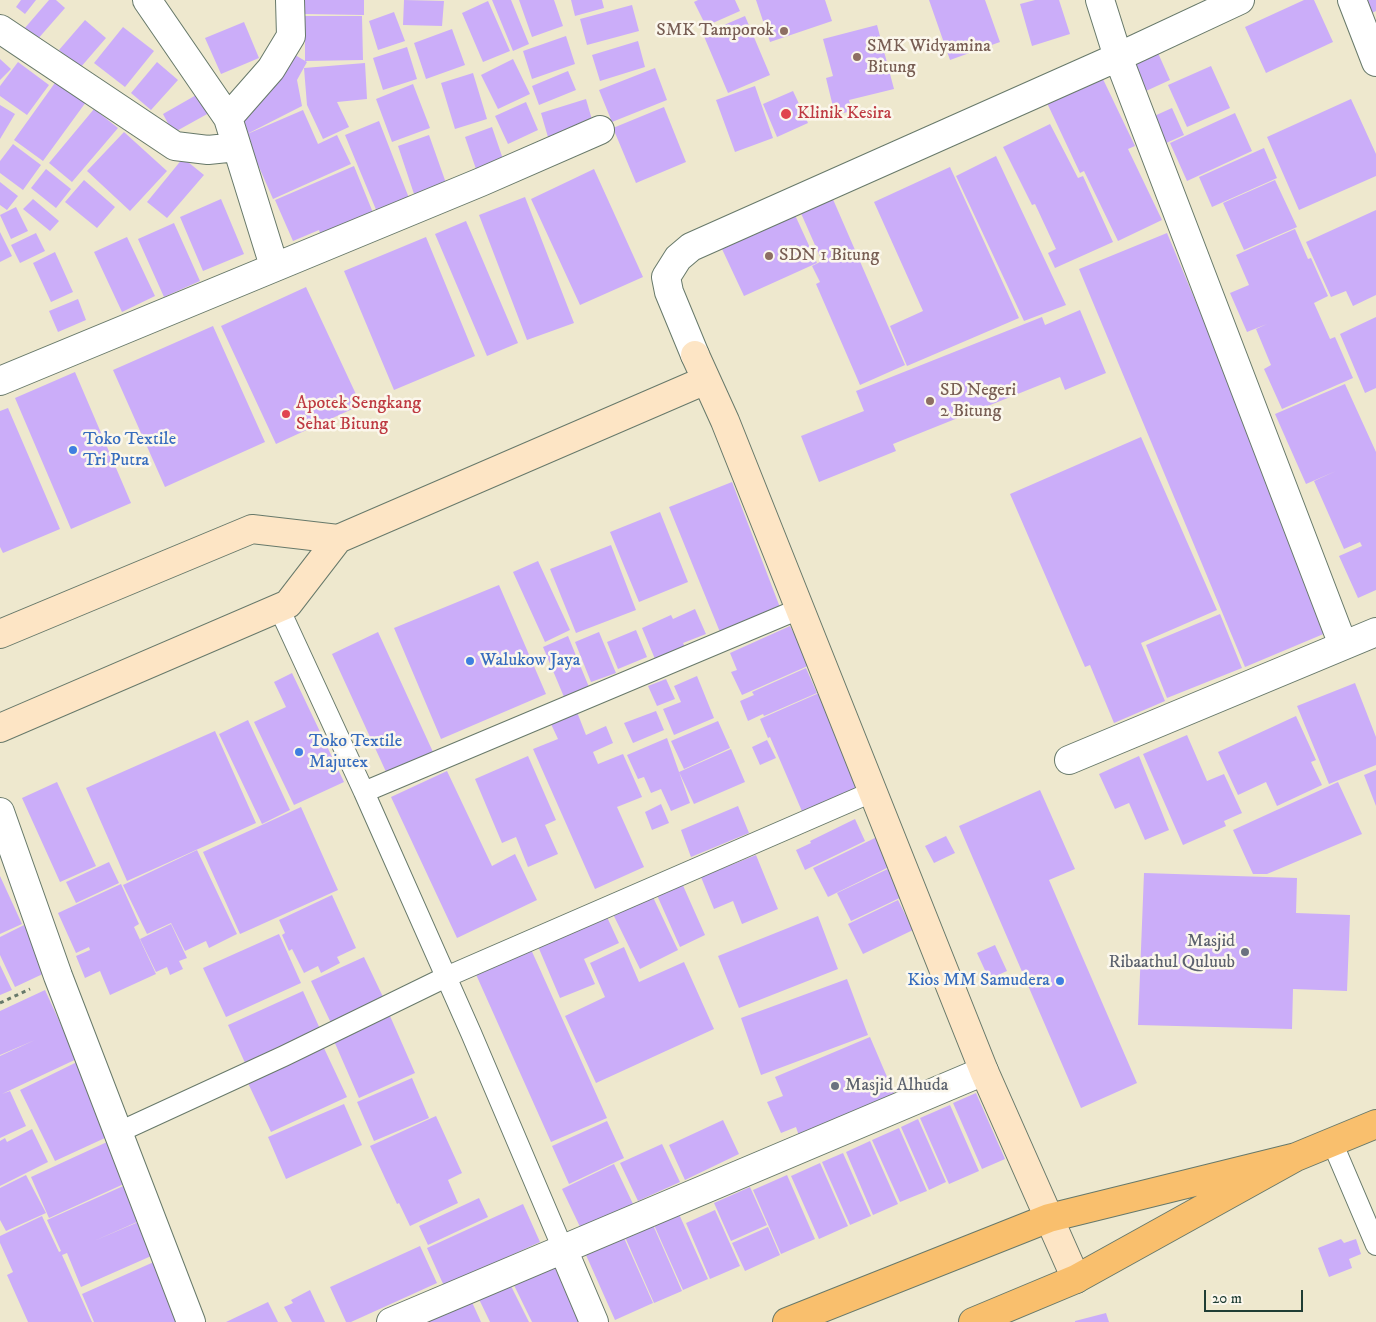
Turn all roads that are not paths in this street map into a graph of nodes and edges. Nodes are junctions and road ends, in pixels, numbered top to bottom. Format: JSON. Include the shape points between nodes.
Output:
{"nodes":[{"id":1,"x":147,"y":0,"type":"edge"},
{"id":2,"x":290,"y":0,"type":"edge"},
{"id":3,"x":1100,"y":0,"type":"edge"},
{"id":4,"x":1240,"y":0,"type":"edge"},
{"id":5,"x":1352,"y":0,"type":"edge"},
{"id":6,"x":0,"y":29,"type":"edge"},
{"id":7,"x":1118,"y":57,"type":"junction"},
{"id":8,"x":1376,"y":62,"type":"edge"},
{"id":9,"x":228,"y":118,"type":"junction"},
{"id":10,"x":600,"y":130,"type":"dead end"},
{"id":11,"x":237,"y":147,"type":"junction"},
{"id":12,"x":274,"y":266,"type":"junction"},
{"id":13,"x":706,"y":380,"type":"junction"},
{"id":14,"x":0,"y":381,"type":"edge"},
{"id":15,"x":338,"y":539,"type":"junction"},
{"id":16,"x":279,"y":608,"type":"junction"},
{"id":17,"x":799,"y":609,"type":"junction"},
{"id":18,"x":1376,"y":632,"type":"edge"},
{"id":19,"x":0,"y":634,"type":"edge"},
{"id":20,"x":1343,"y":645,"type":"junction"},
{"id":21,"x":0,"y":728,"type":"edge"},
{"id":22,"x":1069,"y":760,"type":"dead end"},
{"id":23,"x":364,"y":792,"type":"junction"},
{"id":24,"x":872,"y":792,"type":"junction"},
{"id":25,"x":0,"y":812,"type":"edge"},
{"id":26,"x":446,"y":977,"type":"junction"},
{"id":27,"x":984,"y":1071,"type":"junction"},
{"id":28,"x":1376,"y":1124,"type":"edge"},
{"id":29,"x":119,"y":1132,"type":"junction"},
{"id":30,"x":1332,"y":1142,"type":"junction"},
{"id":31,"x":1296,"y":1157,"type":"junction"},
{"id":32,"x":1049,"y":1218,"type":"junction"},
{"id":33,"x":1376,"y":1245,"type":"edge"},
{"id":34,"x":563,"y":1250,"type":"junction"},
{"id":35,"x":1076,"y":1279,"type":"junction"},
{"id":36,"x":191,"y":1322,"type":"edge"},
{"id":37,"x":391,"y":1322,"type":"edge"},
{"id":38,"x":594,"y":1322,"type":"edge"},
{"id":39,"x":787,"y":1322,"type":"edge"},
{"id":40,"x":973,"y":1322,"type":"edge"}],
"edges":[{"from":1,"to":9,"type":"street"},
{"from":2,"to":9,"type":"street","via":[[291,36],[271,69]]},
{"from":3,"to":7,"type":"street"},
{"from":4,"to":7,"type":"street"},
{"from":5,"to":8,"type":"street"},
{"from":6,"to":11,"type":"street","via":[[175,146],[208,150]]},
{"from":7,"to":13,"type":"street","via":[[691,247],[678,258],[666,277],[669,292]]},
{"from":7,"to":20,"type":"street"},
{"from":9,"to":11,"type":"street"},
{"from":10,"to":12,"type":"street"},
{"from":11,"to":12,"type":"street"},
{"from":12,"to":14,"type":"street"},
{"from":13,"to":15,"type":"street"},
{"from":13,"to":17,"type":"street"},
{"from":15,"to":16,"type":"street","via":[[288,604]]},
{"from":15,"to":19,"type":"street","via":[[252,529]]},
{"from":16,"to":21,"type":"street"},
{"from":16,"to":23,"type":"lane"},
{"from":17,"to":23,"type":"lane"},
{"from":17,"to":24,"type":"street"},
{"from":18,"to":20,"type":"street"},
{"from":20,"to":22,"type":"street"},
{"from":23,"to":26,"type":"lane"},
{"from":24,"to":26,"type":"lane"},
{"from":24,"to":27,"type":"street"},
{"from":25,"to":29,"type":"street","via":[[58,976]]},
{"from":26,"to":29,"type":"lane"},
{"from":26,"to":34,"type":"lane"},
{"from":27,"to":32,"type":"street"},
{"from":27,"to":34,"type":"street"},
{"from":28,"to":30,"type":"highway"},
{"from":29,"to":36,"type":"street"},
{"from":30,"to":31,"type":"highway"},
{"from":30,"to":33,"type":"lane"},
{"from":31,"to":32,"type":"highway"},
{"from":31,"to":35,"type":"highway"},
{"from":32,"to":35,"type":"street"},
{"from":32,"to":39,"type":"highway"},
{"from":34,"to":37,"type":"street"},
{"from":34,"to":38,"type":"street"},
{"from":35,"to":40,"type":"highway"}]}
